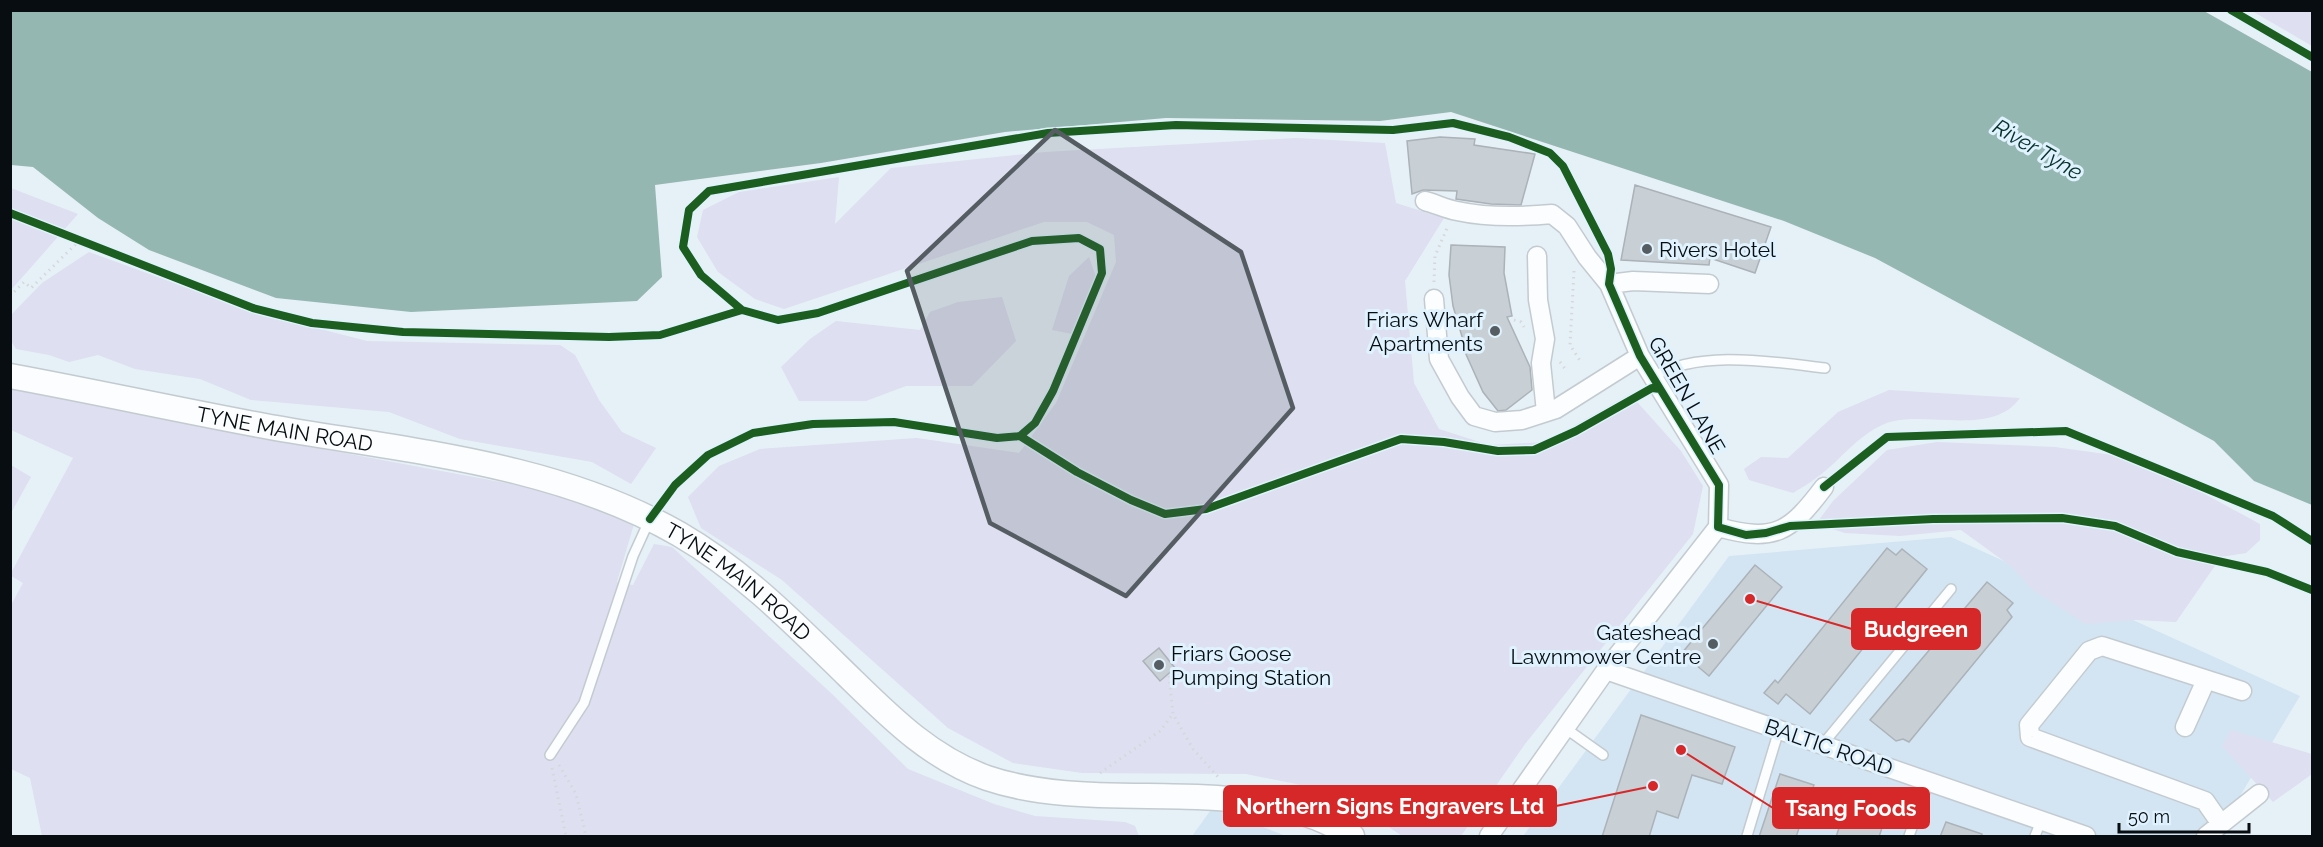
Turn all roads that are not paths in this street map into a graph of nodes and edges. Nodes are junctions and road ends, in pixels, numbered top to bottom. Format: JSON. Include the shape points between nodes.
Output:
{"nodes":[{"id":1,"x":1425,"y":201,"type":"dead end"},
{"id":2,"x":1537,"y":256,"type":"dead end"},
{"id":3,"x":1609,"y":284,"type":"junction"},
{"id":4,"x":1709,"y":284,"type":"dead end"},
{"id":5,"x":1434,"y":299,"type":"road end"},
{"id":6,"x":1640,"y":356,"type":"junction"},
{"id":7,"x":1825,"y":368,"type":"dead end"},
{"id":8,"x":10,"y":376,"type":"edge"},
{"id":9,"x":1653,"y":377,"type":"junction"},
{"id":10,"x":1546,"y":412,"type":"junction"},
{"id":11,"x":1824,"y":487,"type":"dead end"},
{"id":12,"x":650,"y":519,"type":"junction"},
{"id":13,"x":1718,"y":527,"type":"junction"},
{"id":14,"x":1951,"y":589,"type":"dead end"},
{"id":15,"x":1606,"y":670,"type":"junction"},
{"id":16,"x":2206,"y":680,"type":"junction"},
{"id":17,"x":2242,"y":691,"type":"dead end"},
{"id":18,"x":2185,"y":727,"type":"dead end"},
{"id":19,"x":1565,"y":728,"type":"junction"},
{"id":20,"x":1779,"y":730,"type":"junction"},
{"id":21,"x":1823,"y":744,"type":"junction"},
{"id":22,"x":1603,"y":754,"type":"dead end"},
{"id":23,"x":550,"y":755,"type":"road end"},
{"id":24,"x":1929,"y":781,"type":"junction"},
{"id":25,"x":2259,"y":794,"type":"dead end"},
{"id":26,"x":2221,"y":825,"type":"junction"},
{"id":27,"x":2038,"y":829,"type":"edge"},
{"id":28,"x":1352,"y":837,"type":"edge"},
{"id":29,"x":1489,"y":837,"type":"edge"},
{"id":30,"x":1748,"y":837,"type":"edge"},
{"id":31,"x":1908,"y":837,"type":"edge"},
{"id":32,"x":2086,"y":837,"type":"edge"},
{"id":33,"x":2206,"y":837,"type":"edge"}],
"edges":[{"from":1,"to":3,"type":"street","name":"GREEN LANE","via":[[1453,211],[1510,218],[1552,214],[1567,226]]},
{"from":2,"to":10,"type":"street","via":[[1538,300],[1545,339],[1541,363]]},
{"from":3,"to":4,"type":"street"},
{"from":3,"to":6,"type":"street","name":"GREEN LANE"},
{"from":5,"to":10,"type":"street","via":[[1439,359],[1474,416],[1495,422],[1522,420]]},
{"from":6,"to":9,"type":"street","name":"GREEN LANE"},
{"from":6,"to":10,"type":"street"},
{"from":7,"to":9,"type":"lane","via":[[1694,360]]},
{"from":8,"to":12,"type":"street","name":"TYNE MAIN ROAD","via":[[511,471],[581,489]]},
{"from":9,"to":13,"type":"street","name":"GREEN LANE","via":[[1719,485]]},
{"from":11,"to":13,"type":"street","via":[[1790,526],[1746,535]]},
{"from":12,"to":23,"type":"lane","via":[[633,556],[584,703]]},
{"from":12,"to":28,"type":"street","name":"TYNE MAIN ROAD","via":[[752,584],[905,731],[947,760],[987,778],[1079,796],[1270,804],[1307,814]]},
{"from":13,"to":15,"type":"street"},
{"from":14,"to":21,"type":"lane"},
{"from":15,"to":19,"type":"street"},
{"from":15,"to":20,"type":"street","name":"BALTIC ROAD"},
{"from":16,"to":17,"type":"street"},
{"from":16,"to":18,"type":"street"},
{"from":16,"to":26,"type":"street","via":[[2095,647],[2029,725],[2028,732],[2030,736],[2205,801]]},
{"from":19,"to":22,"type":"lane"},
{"from":19,"to":29,"type":"street"},
{"from":20,"to":21,"type":"street","name":"BALTIC ROAD"},
{"from":20,"to":30,"type":"lane"},
{"from":21,"to":24,"type":"street","name":"BALTIC ROAD"},
{"from":24,"to":27,"type":"street","name":"BALTIC ROAD"},
{"from":24,"to":31,"type":"lane"},
{"from":25,"to":26,"type":"street"},
{"from":26,"to":33,"type":"street"},
{"from":27,"to":32,"type":"street","name":"BALTIC ROAD"}]}
